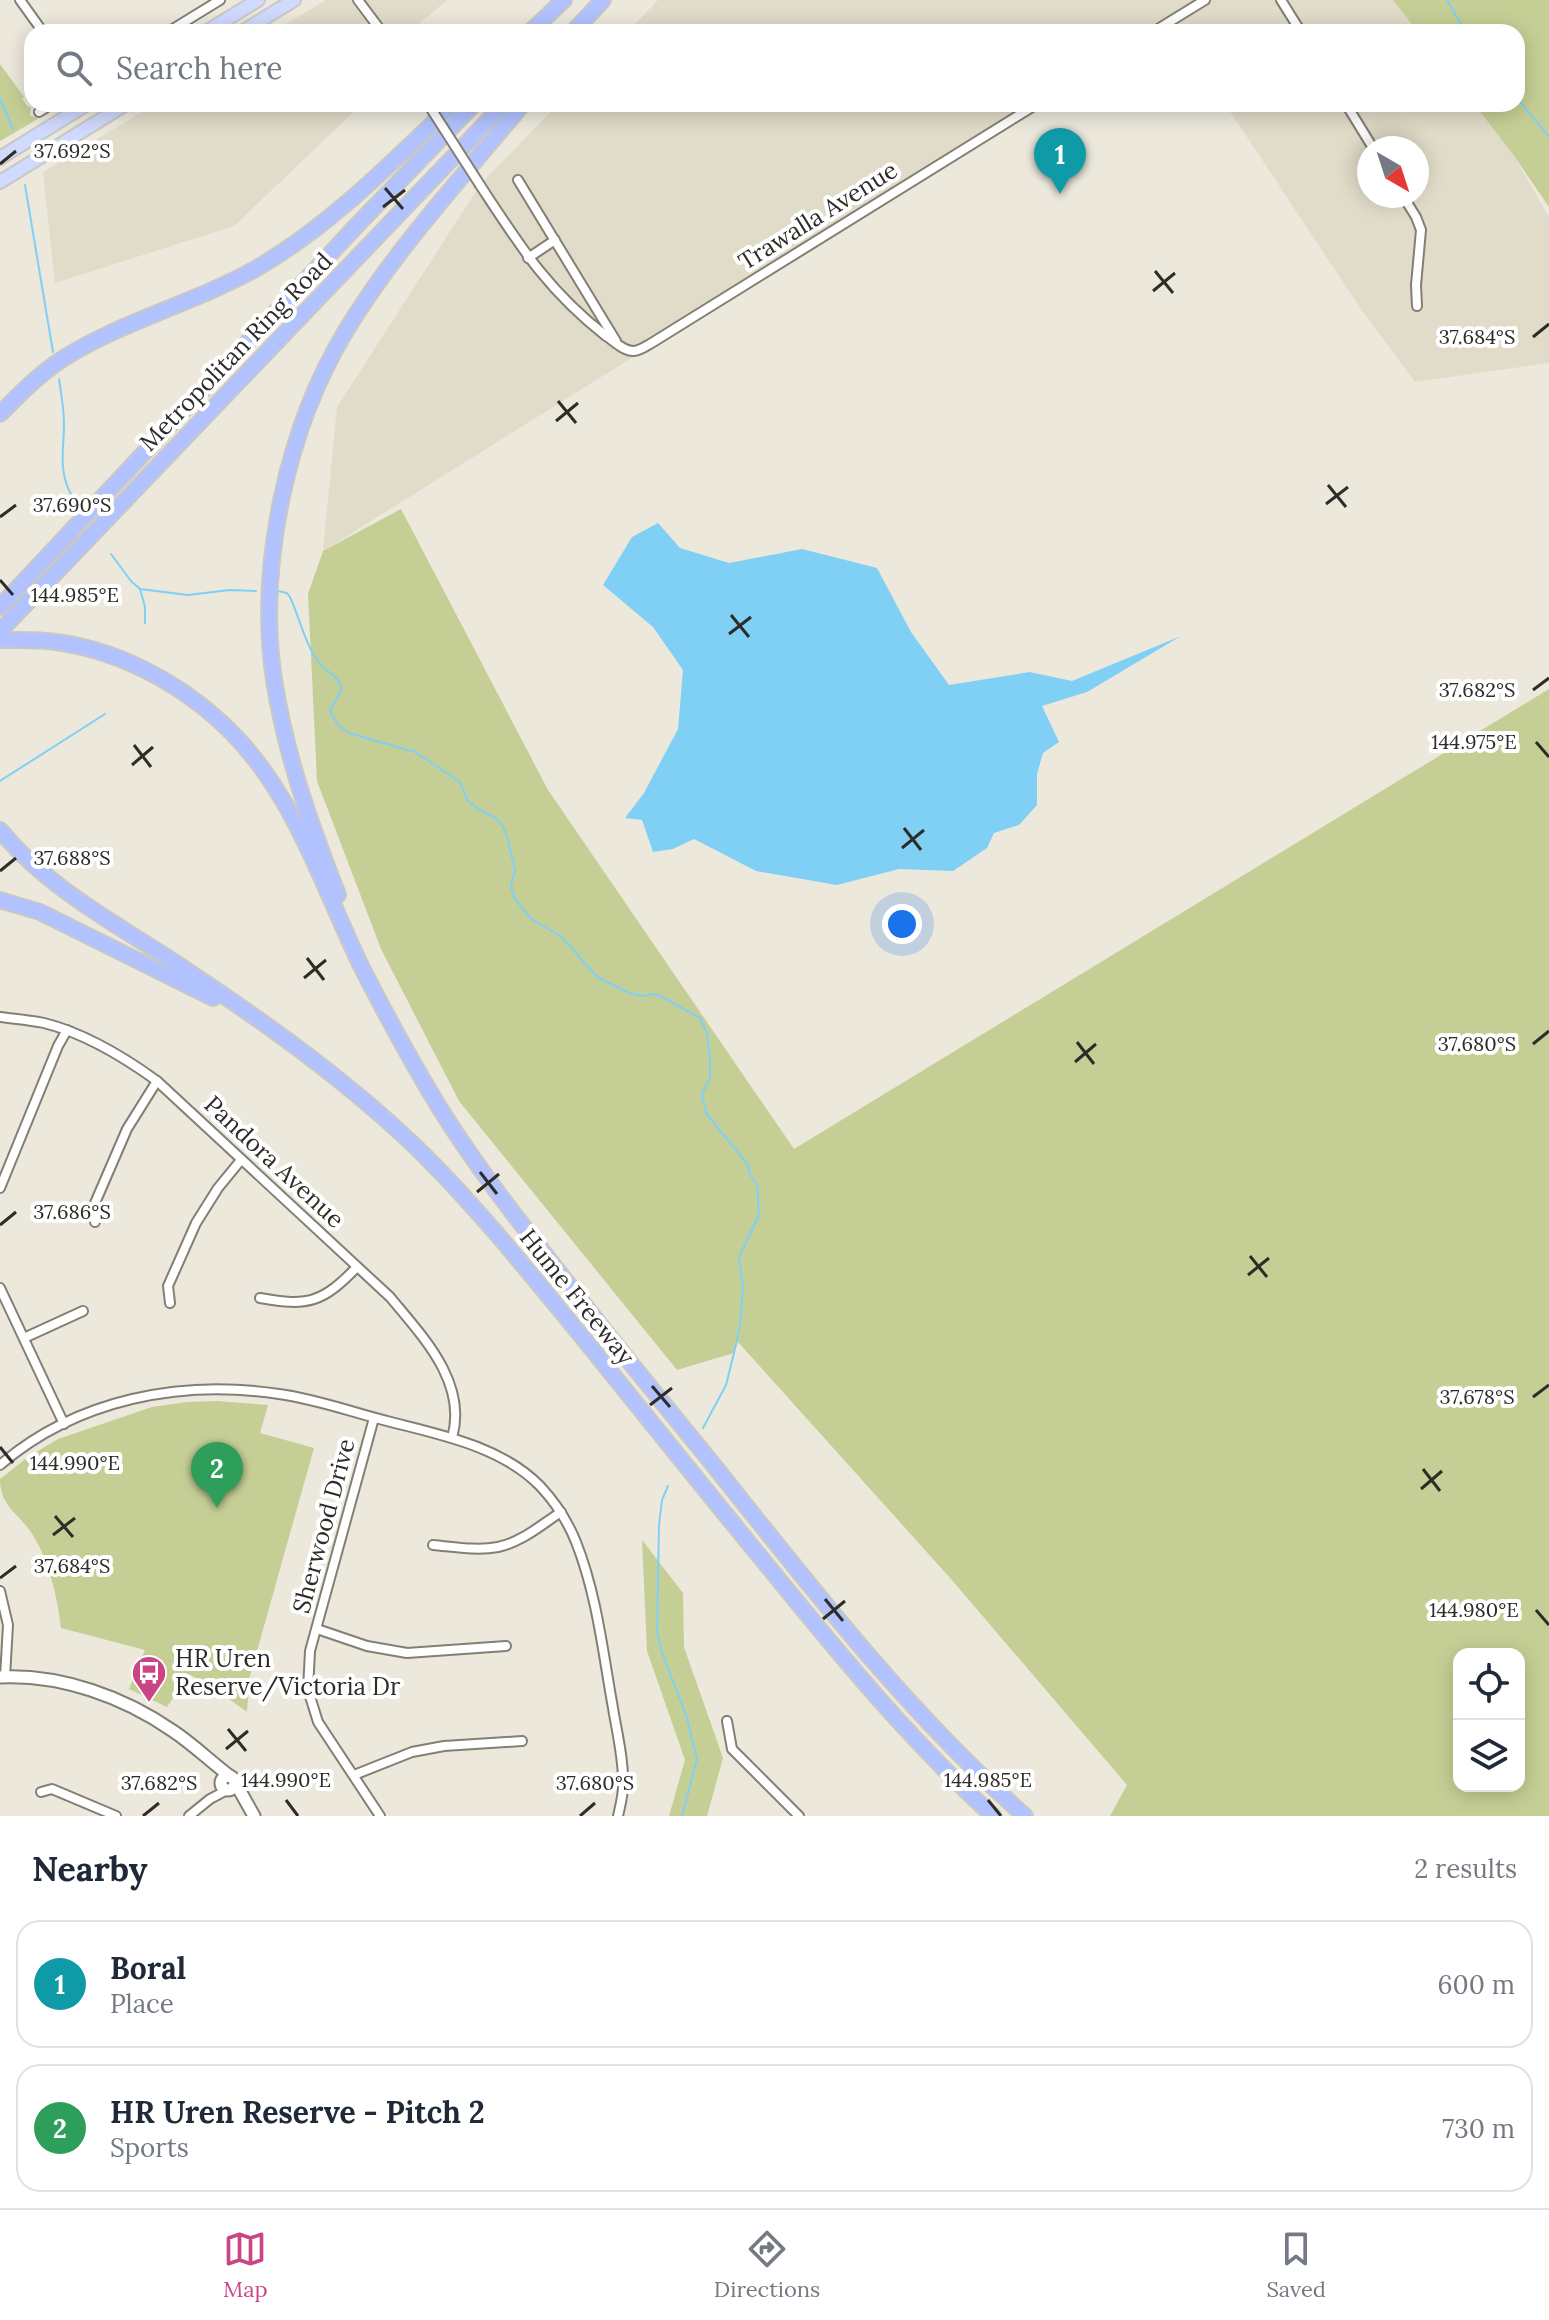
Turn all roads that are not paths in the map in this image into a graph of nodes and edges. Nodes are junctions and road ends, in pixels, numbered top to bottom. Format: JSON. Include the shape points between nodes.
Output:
{"nodes":[{"id":1,"x":21,"y":0,"type":"edge"},
{"id":2,"x":220,"y":0,"type":"edge"},
{"id":3,"x":258,"y":0,"type":"edge"},
{"id":4,"x":294,"y":0,"type":"edge"},
{"id":5,"x":358,"y":0,"type":"edge"},
{"id":6,"x":366,"y":0,"type":"edge"},
{"id":7,"x":564,"y":0,"type":"edge"},
{"id":8,"x":574,"y":0,"type":"edge"},
{"id":9,"x":603,"y":0,"type":"edge"},
{"id":10,"x":610,"y":0,"type":"edge"},
{"id":11,"x":1205,"y":0,"type":"edge"},
{"id":12,"x":1281,"y":0,"type":"edge"},
{"id":13,"x":374,"y":21,"type":"junction"},
{"id":14,"x":38,"y":24,"type":"edge"},
{"id":15,"x":181,"y":24,"type":"edge"},
{"id":16,"x":219,"y":24,"type":"edge"},
{"id":17,"x":255,"y":24,"type":"edge"},
{"id":18,"x":376,"y":24,"type":"edge"},
{"id":19,"x":538,"y":24,"type":"edge"},
{"id":20,"x":551,"y":24,"type":"edge"},
{"id":21,"x":580,"y":24,"type":"edge"},
{"id":22,"x":590,"y":24,"type":"edge"},
{"id":23,"x":1166,"y":24,"type":"edge"},
{"id":24,"x":1296,"y":24,"type":"edge"},
{"id":25,"x":74,"y":112,"type":"edge"},
{"id":26,"x":113,"y":112,"type":"edge"},
{"id":27,"x":433,"y":112,"type":"edge"},
{"id":28,"x":444,"y":112,"type":"edge"},
{"id":29,"x":466,"y":112,"type":"edge"},
{"id":30,"x":496,"y":112,"type":"edge"},
{"id":31,"x":516,"y":112,"type":"edge"},
{"id":32,"x":1024,"y":112,"type":"edge"},
{"id":33,"x":1351,"y":112,"type":"edge"},
{"id":34,"x":59,"y":121,"type":"junction"},
{"id":35,"x":1366,"y":136,"type":"edge"},
{"id":36,"x":69,"y":139,"type":"junction"},
{"id":37,"x":0,"y":158,"type":"edge"},
{"id":38,"x":518,"y":180,"type":"dead end"},
{"id":39,"x":0,"y":182,"type":"edge"},
{"id":40,"x":1410,"y":208,"type":"edge"},
{"id":41,"x":555,"y":240,"type":"junction"},
{"id":42,"x":528,"y":258,"type":"junction"},
{"id":43,"x":1417,"y":306,"type":"dead end"},
{"id":44,"x":619,"y":345,"type":"junction"},
{"id":45,"x":0,"y":414,"type":"edge"},
{"id":46,"x":0,"y":607,"type":"edge"},
{"id":47,"x":0,"y":631,"type":"edge"},
{"id":48,"x":0,"y":640,"type":"edge"},
{"id":49,"x":0,"y":830,"type":"edge"},
{"id":50,"x":0,"y":900,"type":"edge"},
{"id":51,"x":382,"y":1005,"type":"junction"},
{"id":52,"x":0,"y":1017,"type":"edge"},
{"id":53,"x":253,"y":1018,"type":"junction"},
{"id":54,"x":67,"y":1030,"type":"junction"},
{"id":55,"x":157,"y":1081,"type":"junction"},
{"id":56,"x":241,"y":1160,"type":"junction"},
{"id":57,"x":0,"y":1188,"type":"edge"},
{"id":58,"x":95,"y":1222,"type":"dead end"},
{"id":59,"x":357,"y":1267,"type":"junction"},
{"id":60,"x":0,"y":1290,"type":"edge"},
{"id":61,"x":260,"y":1298,"type":"dead end"},
{"id":62,"x":170,"y":1303,"type":"dead end"},
{"id":63,"x":83,"y":1311,"type":"dead end"},
{"id":64,"x":24,"y":1338,"type":"junction"},
{"id":65,"x":374,"y":1418,"type":"junction"},
{"id":66,"x":64,"y":1424,"type":"junction"},
{"id":67,"x":449,"y":1437,"type":"junction"},
{"id":68,"x":0,"y":1465,"type":"edge"},
{"id":69,"x":561,"y":1512,"type":"junction"},
{"id":70,"x":433,"y":1545,"type":"dead end"},
{"id":71,"x":0,"y":1591,"type":"edge"},
{"id":72,"x":317,"y":1629,"type":"junction"},
{"id":73,"x":506,"y":1646,"type":"dead end"},
{"id":74,"x":3,"y":1677,"type":"edge"},
{"id":75,"x":727,"y":1721,"type":"dead end"},
{"id":76,"x":522,"y":1741,"type":"dead end"},
{"id":77,"x":354,"y":1775,"type":"junction"},
{"id":78,"x":227,"y":1784,"type":"junction"},
{"id":79,"x":41,"y":1792,"type":"dead end"},
{"id":80,"x":251,"y":1811,"type":"edge"},
{"id":81,"x":116,"y":1816,"type":"edge"},
{"id":82,"x":189,"y":1816,"type":"edge"},
{"id":83,"x":380,"y":1816,"type":"edge"},
{"id":84,"x":618,"y":1816,"type":"edge"},
{"id":85,"x":799,"y":1816,"type":"edge"},
{"id":86,"x":993,"y":1816,"type":"edge"},
{"id":87,"x":1025,"y":1816,"type":"edge"}],
"edges":[{"from":1,"to":14,"type":"street"},
{"from":2,"to":15,"type":"street"},
{"from":3,"to":16,"type":"main road"},
{"from":4,"to":17,"type":"main road"},
{"from":5,"to":13,"type":"street"},
{"from":6,"to":13,"type":"street"},
{"from":7,"to":19,"type":"highway"},
{"from":8,"to":20,"type":"highway"},
{"from":9,"to":21,"type":"highway"},
{"from":10,"to":22,"type":"highway"},
{"from":11,"to":23,"type":"street"},
{"from":12,"to":24,"type":"street"},
{"from":13,"to":18,"type":"street"},
{"from":25,"to":34,"type":"main road"},
{"from":26,"to":36,"type":"main road"},
{"from":27,"to":42,"type":"street","bridge":true},
{"from":28,"to":45,"type":"highway","via":[[301,240],[233,281],[85,346],[38,377]]},
{"from":29,"to":46,"type":"highway","name":"Metropolitan Ring Road"},
{"from":30,"to":47,"type":"highway","name":"Metropolitan Ring Road"},
{"from":31,"to":51,"type":"highway","via":[[379,281],[331,357],[294,453],[274,548],[271,639],[282,724],[302,800]]},
{"from":32,"to":44,"type":"street","name":"Trawalla Avenue","via":[[641,349]]},
{"from":33,"to":35,"type":"street"},
{"from":34,"to":36,"type":"main road"},
{"from":34,"to":37,"type":"main road"},
{"from":36,"to":39,"type":"main road"},
{"from":38,"to":41,"type":"street"},
{"from":40,"to":43,"type":"street","via":[[1421,230]]},
{"from":41,"to":42,"type":"street"},
{"from":41,"to":44,"type":"street"},
{"from":42,"to":44,"type":"street","via":[[567,302]]},
{"from":48,"to":51,"type":"highway","via":[[63,643],[130,662],[190,697],[232,732],[295,823]]},
{"from":49,"to":53,"type":"highway","via":[[64,891]]},
{"from":50,"to":53,"type":"highway","via":[[40,912]]},
{"from":51,"to":87,"type":"highway","name":"Hume Freeway","via":[[463,1144],[586,1308],[868,1657],[956,1752]]},
{"from":52,"to":54,"type":"street","name":"Pandora Avenue"},
{"from":53,"to":86,"type":"highway","name":"Hume Freeway","via":[[344,1083],[454,1186],[851,1669]]},
{"from":54,"to":55,"type":"street","name":"Pandora Avenue"},
{"from":54,"to":57,"type":"street"},
{"from":55,"to":56,"type":"street","name":"Pandora Avenue"},
{"from":55,"to":58,"type":"street","via":[[116,1154],[95,1203]]},
{"from":56,"to":59,"type":"street","name":"Pandora Avenue"},
{"from":56,"to":62,"type":"street","via":[[196,1223],[168,1286]]},
{"from":59,"to":61,"type":"street","via":[[333,1289],[302,1303]]},
{"from":59,"to":67,"type":"street","name":"Pandora Avenue","via":[[390,1297],[446,1371],[454,1413]]},
{"from":60,"to":64,"type":"street"},
{"from":63,"to":64,"type":"street"},
{"from":64,"to":66,"type":"street"},
{"from":65,"to":66,"type":"street","via":[[279,1394],[208,1389],[134,1398]]},
{"from":65,"to":67,"type":"street"},
{"from":65,"to":72,"type":"street","name":"Sherwood Drive"},
{"from":66,"to":68,"type":"street"},
{"from":67,"to":69,"type":"street","via":[[510,1464]]},
{"from":69,"to":70,"type":"street","via":[[500,1547]]},
{"from":69,"to":84,"type":"street","via":[[586,1569],[599,1627],[622,1764]]},
{"from":71,"to":74,"type":"street","via":[[8,1625]]},
{"from":72,"to":73,"type":"street","via":[[407,1653]]},
{"from":72,"to":77,"type":"street","name":"Sherwood Drive","via":[[308,1690],[318,1722]]},
{"from":74,"to":78,"type":"street","via":[[100,1693],[158,1721],[204,1756]]},
{"from":75,"to":85,"type":"street","via":[[732,1749]]},
{"from":76,"to":77,"type":"street","via":[[412,1752]]},
{"from":77,"to":83,"type":"street","name":"Sherwood Drive"},
{"from":78,"to":80,"type":"street"},
{"from":78,"to":82,"type":"street"},
{"from":79,"to":81,"type":"street","via":[[52,1789]]}]}
